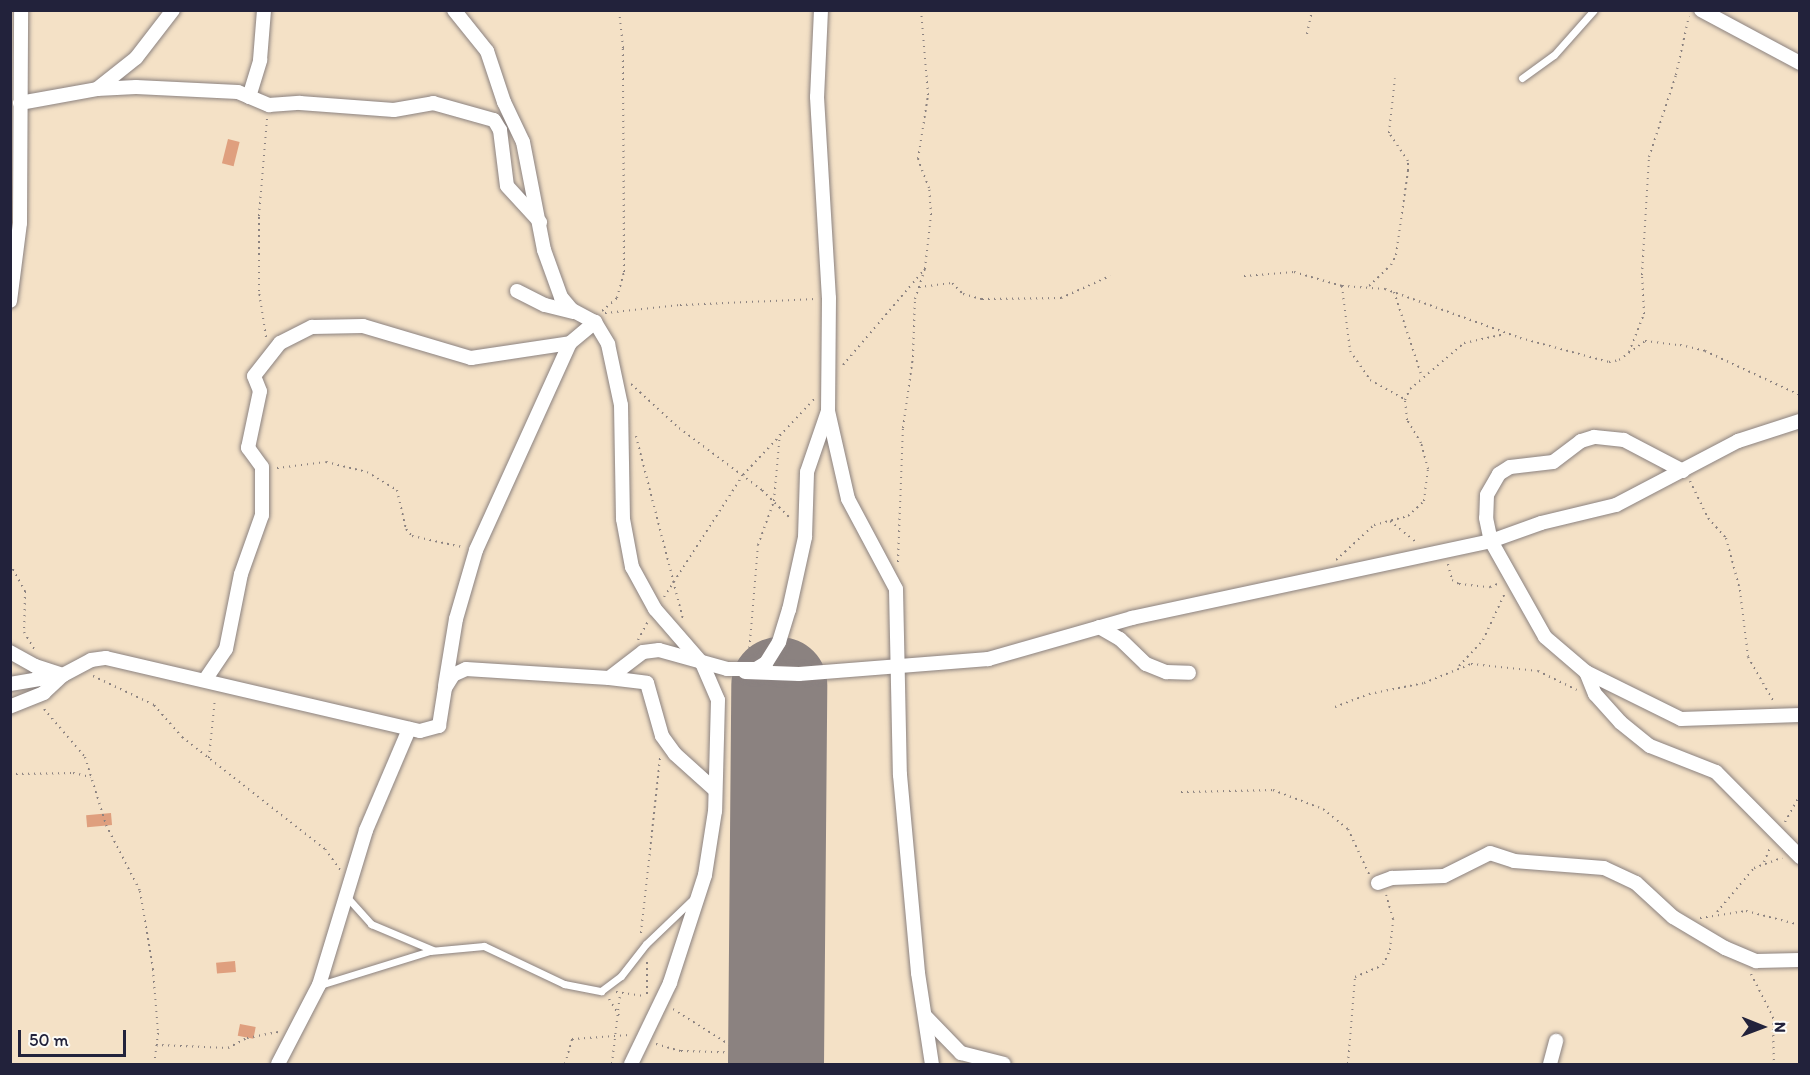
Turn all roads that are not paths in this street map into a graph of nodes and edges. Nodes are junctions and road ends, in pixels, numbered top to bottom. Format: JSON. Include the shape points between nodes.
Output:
{"nodes":[{"id":1,"x":21,"y":10,"type":"edge"},
{"id":2,"x":173,"y":10,"type":"edge"},
{"id":3,"x":264,"y":10,"type":"edge"},
{"id":4,"x":454,"y":10,"type":"edge"},
{"id":5,"x":822,"y":10,"type":"edge"},
{"id":6,"x":1594,"y":10,"type":"edge"},
{"id":7,"x":1701,"y":10,"type":"edge"},
{"id":8,"x":1800,"y":63,"type":"edge"},
{"id":9,"x":1522,"y":78,"type":"dead end"},
{"id":10,"x":97,"y":89,"type":"junction"},
{"id":11,"x":249,"y":97,"type":"junction"},
{"id":12,"x":20,"y":103,"type":"junction"},
{"id":13,"x":540,"y":222,"type":"junction"},
{"id":14,"x":517,"y":291,"type":"dead end"},
{"id":15,"x":10,"y":301,"type":"edge"},
{"id":16,"x":577,"y":314,"type":"junction"},
{"id":17,"x":595,"y":322,"type":"junction"},
{"id":18,"x":570,"y":343,"type":"junction"},
{"id":19,"x":828,"y":411,"type":"junction"},
{"id":20,"x":1800,"y":421,"type":"edge"},
{"id":21,"x":1683,"y":471,"type":"junction"},
{"id":22,"x":1491,"y":542,"type":"junction"},
{"id":23,"x":1099,"y":627,"type":"junction"},
{"id":24,"x":10,"y":652,"type":"edge"},
{"id":25,"x":702,"y":663,"type":"junction"},
{"id":26,"x":897,"y":663,"type":"junction"},
{"id":27,"x":747,"y":672,"type":"junction"},
{"id":28,"x":1586,"y":672,"type":"junction"},
{"id":29,"x":1188,"y":673,"type":"dead end"},
{"id":30,"x":63,"y":675,"type":"junction"},
{"id":31,"x":609,"y":678,"type":"junction"},
{"id":32,"x":210,"y":682,"type":"junction"},
{"id":33,"x":10,"y":684,"type":"edge"},
{"id":34,"x":445,"y":688,"type":"junction"},
{"id":35,"x":10,"y":707,"type":"edge"},
{"id":36,"x":1799,"y":718,"type":"edge"},
{"id":37,"x":409,"y":729,"type":"junction"},
{"id":38,"x":715,"y":790,"type":"junction"},
{"id":39,"x":1794,"y":858,"type":"edge"},
{"id":40,"x":1378,"y":884,"type":"road end"},
{"id":41,"x":348,"y":891,"type":"junction"},
{"id":42,"x":699,"y":894,"type":"junction"},
{"id":43,"x":434,"y":950,"type":"junction"},
{"id":44,"x":1800,"y":960,"type":"edge"},
{"id":45,"x":319,"y":985,"type":"junction"},
{"id":46,"x":925,"y":1016,"type":"junction"},
{"id":47,"x":1556,"y":1041,"type":"dead end"},
{"id":48,"x":278,"y":1065,"type":"edge"},
{"id":49,"x":631,"y":1065,"type":"edge"},
{"id":50,"x":932,"y":1065,"type":"edge"},
{"id":51,"x":1004,"y":1065,"type":"edge"},
{"id":52,"x":1550,"y":1065,"type":"edge"}],
"edges":[{"from":1,"to":12,"type":"street"},
{"from":2,"to":10,"type":"street","via":[[136,58]]},
{"from":3,"to":11,"type":"street","via":[[260,60]]},
{"from":4,"to":13,"type":"street","via":[[487,51],[523,142]]},
{"from":5,"to":19,"type":"street","via":[[818,153],[830,298]]},
{"from":6,"to":9,"type":"lane","via":[[1554,55]]},
{"from":7,"to":8,"type":"street"},
{"from":10,"to":11,"type":"street","via":[[188,88]]},
{"from":10,"to":12,"type":"street"},
{"from":11,"to":13,"type":"street","via":[[269,105],[300,103],[394,110],[432,103],[487,116],[500,129],[507,186]]},
{"from":12,"to":15,"type":"street","via":[[20,223]]},
{"from":13,"to":16,"type":"street","via":[[556,285]]},
{"from":14,"to":16,"type":"street","via":[[545,305]]},
{"from":16,"to":17,"type":"street"},
{"from":17,"to":18,"type":"street"},
{"from":17,"to":25,"type":"street","via":[[612,360],[621,405],[625,544],[632,567],[655,609]]},
{"from":18,"to":32,"type":"street","via":[[471,358],[383,329],[331,327],[302,330],[268,354],[254,376],[261,391],[248,444],[262,467],[262,515],[241,574],[226,649]]},
{"from":18,"to":34,"type":"street","via":[[476,550],[456,619]]},
{"from":19,"to":26,"type":"street","via":[[849,499],[896,589]]},
{"from":19,"to":27,"type":"street","via":[[807,472],[805,537],[798,578],[778,642],[766,663]]},
{"from":20,"to":21,"type":"street","via":[[1738,441]]},
{"from":21,"to":22,"type":"street","via":[[1616,505],[1541,523]]},
{"from":21,"to":22,"type":"street","via":[[1624,440],[1594,437],[1581,441],[1553,462],[1510,467],[1499,474],[1487,495]]},
{"from":22,"to":23,"type":"street"},
{"from":22,"to":28,"type":"street","via":[[1545,637]]},
{"from":23,"to":26,"type":"street","via":[[988,658]]},
{"from":23,"to":29,"type":"street","via":[[1120,639],[1146,664],[1166,672]]},
{"from":24,"to":30,"type":"street"},
{"from":25,"to":27,"type":"street"},
{"from":25,"to":31,"type":"street","via":[[659,650],[643,652]]},
{"from":25,"to":38,"type":"street","via":[[718,700]]},
{"from":26,"to":27,"type":"street","via":[[799,674]]},
{"from":26,"to":46,"type":"street","via":[[900,775]]},
{"from":28,"to":36,"type":"street","via":[[1681,719]]},
{"from":28,"to":39,"type":"street","via":[[1592,689],[1620,722],[1650,746],[1716,772],[1778,833]]},
{"from":30,"to":32,"type":"street","via":[[91,660],[106,658]]},
{"from":30,"to":33,"type":"street"},
{"from":30,"to":35,"type":"street","via":[[34,698]]},
{"from":31,"to":34,"type":"street","via":[[466,669],[453,675]]},
{"from":31,"to":38,"type":"street","via":[[647,683],[662,736],[675,754]]},
{"from":32,"to":37,"type":"street"},
{"from":34,"to":37,"type":"street","via":[[444,712],[438,726],[430,730]]},
{"from":37,"to":41,"type":"street","via":[[366,830]]},
{"from":38,"to":42,"type":"street","via":[[714,834]]},
{"from":40,"to":44,"type":"street","via":[[1392,878],[1444,876],[1490,853],[1514,861],[1555,861],[1604,868],[1622,876],[1683,923],[1743,956],[1772,962]]},
{"from":41,"to":43,"type":"lane","via":[[371,924]]},
{"from":41,"to":45,"type":"street"},
{"from":42,"to":43,"type":"lane","via":[[638,952],[621,976],[601,991],[564,984],[492,947]]},
{"from":42,"to":49,"type":"street","via":[[662,1003]]},
{"from":43,"to":45,"type":"lane"},
{"from":45,"to":48,"type":"street"},
{"from":46,"to":50,"type":"street"},
{"from":46,"to":51,"type":"street","via":[[961,1053]]},
{"from":47,"to":52,"type":"street"}]}
